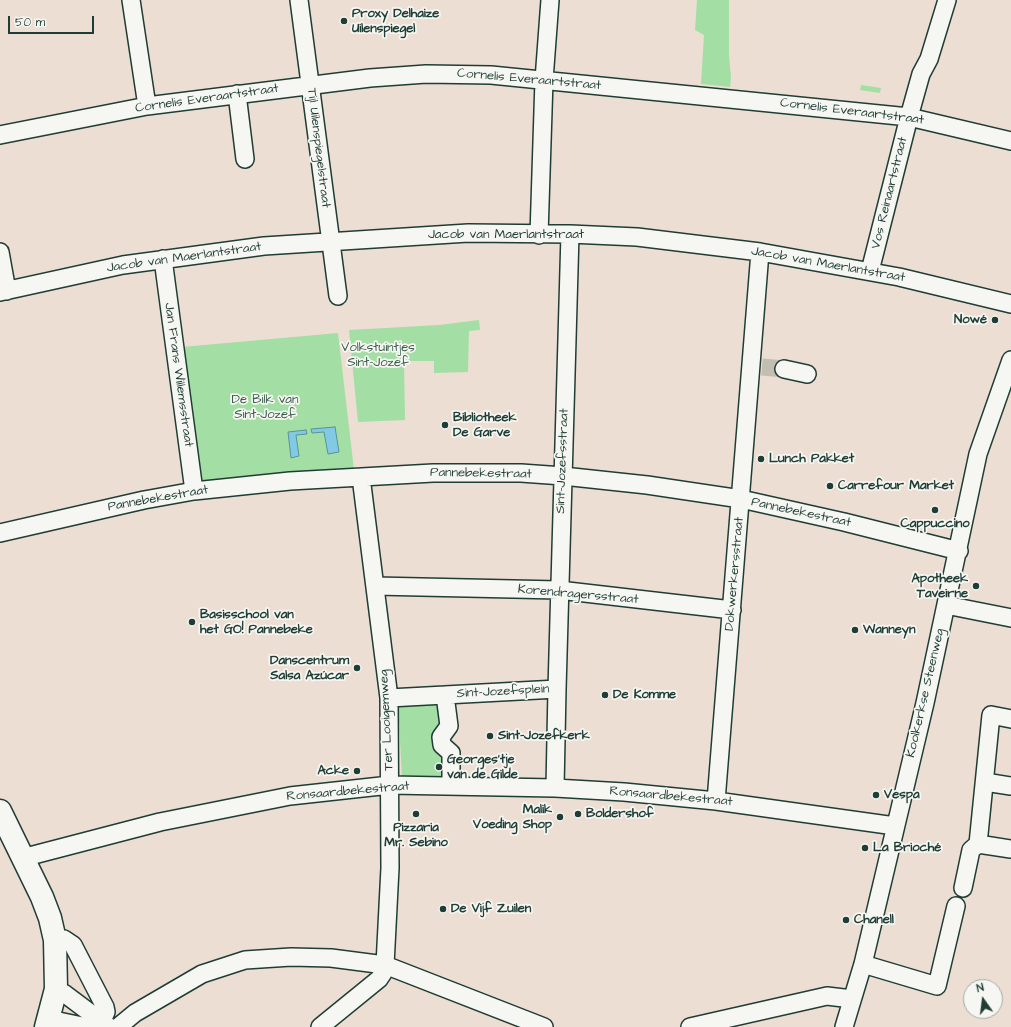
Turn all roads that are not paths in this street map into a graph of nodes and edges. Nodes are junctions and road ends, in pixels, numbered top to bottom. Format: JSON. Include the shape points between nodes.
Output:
{"nodes":[{"id":1,"x":131,"y":0,"type":"edge"},
{"id":2,"x":299,"y":0,"type":"edge"},
{"id":3,"x":550,"y":0,"type":"edge"},
{"id":4,"x":947,"y":0,"type":"edge"},
{"id":5,"x":544,"y":80,"type":"junction"},
{"id":6,"x":310,"y":85,"type":"junction"},
{"id":7,"x":237,"y":94,"type":"junction"},
{"id":8,"x":147,"y":106,"type":"junction"},
{"id":9,"x":909,"y":117,"type":"junction"},
{"id":10,"x":0,"y":135,"type":"edge"},
{"id":11,"x":1011,"y":141,"type":"edge"},
{"id":12,"x":245,"y":159,"type":"dead end"},
{"id":13,"x":540,"y":234,"type":"junction"},
{"id":14,"x":570,"y":234,"type":"junction"},
{"id":15,"x":330,"y":241,"type":"junction"},
{"id":16,"x":0,"y":252,"type":"edge"},
{"id":17,"x":760,"y":252,"type":"junction"},
{"id":18,"x":163,"y":259,"type":"junction"},
{"id":19,"x":870,"y":271,"type":"junction"},
{"id":20,"x":4,"y":292,"type":"edge"},
{"id":21,"x":338,"y":296,"type":"dead end"},
{"id":22,"x":1011,"y":304,"type":"edge"},
{"id":23,"x":1011,"y":360,"type":"edge"},
{"id":24,"x":784,"y":369,"type":"tunnel mouth"},
{"id":25,"x":808,"y":374,"type":"dead end"},
{"id":26,"x":563,"y":476,"type":"junction"},
{"id":27,"x":361,"y":477,"type":"junction"},
{"id":28,"x":194,"y":491,"type":"junction"},
{"id":29,"x":741,"y":499,"type":"junction"},
{"id":30,"x":0,"y":533,"type":"edge"},
{"id":31,"x":959,"y":551,"type":"junction"},
{"id":32,"x":375,"y":586,"type":"junction"},
{"id":33,"x":559,"y":590,"type":"junction"},
{"id":34,"x":946,"y":605,"type":"junction"},
{"id":35,"x":732,"y":610,"type":"junction"},
{"id":36,"x":1011,"y":618,"type":"edge"},
{"id":37,"x":557,"y":689,"type":"junction"},
{"id":38,"x":445,"y":695,"type":"junction"},
{"id":39,"x":389,"y":698,"type":"junction"},
{"id":40,"x":1011,"y":719,"type":"edge"},
{"id":41,"x":985,"y":782,"type":"junction"},
{"id":42,"x":390,"y":786,"type":"junction"},
{"id":43,"x":450,"y":786,"type":"junction"},
{"id":44,"x":1011,"y":786,"type":"edge"},
{"id":45,"x":555,"y":788,"type":"junction"},
{"id":46,"x":716,"y":801,"type":"junction"},
{"id":47,"x":0,"y":811,"type":"edge"},
{"id":48,"x":895,"y":826,"type":"junction"},
{"id":49,"x":978,"y":844,"type":"junction"},
{"id":50,"x":1011,"y":849,"type":"edge"},
{"id":51,"x":22,"y":858,"type":"junction"},
{"id":52,"x":963,"y":888,"type":"dead end"},
{"id":53,"x":956,"y":906,"type":"dead end"},
{"id":54,"x":55,"y":940,"type":"junction"},
{"id":55,"x":863,"y":964,"type":"junction"},
{"id":56,"x":385,"y":965,"type":"junction"},
{"id":57,"x":56,"y":989,"type":"junction"},
{"id":58,"x":852,"y":999,"type":"junction"},
{"id":59,"x":48,"y":1023,"type":"edge"},
{"id":60,"x":104,"y":1026,"type":"edge"},
{"id":61,"x":539,"y":1026,"type":"edge"},
{"id":62,"x":320,"y":1027,"type":"edge"},
{"id":63,"x":690,"y":1027,"type":"edge"},
{"id":64,"x":844,"y":1027,"type":"edge"}],
"edges":[{"from":1,"to":8,"type":"street"},
{"from":2,"to":6,"type":"street","name":"Tijl Uilenspiegelstraat"},
{"from":3,"to":5,"type":"street"},
{"from":4,"to":9,"type":"street","name":"Vos Reinaartstraat"},
{"from":5,"to":6,"type":"street","name":"Cornelis Everaartstraat","via":[[491,75],[426,74]]},
{"from":5,"to":9,"type":"street","name":"Cornelis Everaartstraat"},
{"from":5,"to":13,"type":"street"},
{"from":6,"to":7,"type":"street","name":"Cornelis Everaartstraat"},
{"from":6,"to":15,"type":"street","name":"Tijl Uilenspiegelstraat"},
{"from":7,"to":8,"type":"street","name":"Cornelis Everaartstraat"},
{"from":7,"to":12,"type":"street"},
{"from":8,"to":10,"type":"street","name":"Cornelis Everaartstraat"},
{"from":9,"to":11,"type":"street","name":"Cornelis Everaartstraat"},
{"from":9,"to":19,"type":"street","name":"Vos Reinaartstraat"},
{"from":13,"to":14,"type":"street","name":"Jacob van Maerlantstraat"},
{"from":13,"to":15,"type":"street","name":"Jacob van Maerlantstraat","via":[[468,234]]},
{"from":14,"to":17,"type":"street","name":"Jacob van Maerlantstraat","via":[[644,238]]},
{"from":14,"to":26,"type":"street","name":"Sint-Jozefsstraat"},
{"from":15,"to":18,"type":"street","name":"Jacob van Maerlantstraat","via":[[264,246]]},
{"from":15,"to":21,"type":"street","name":"Tijl Uilenspiegelstraat"},
{"from":16,"to":20,"type":"street"},
{"from":17,"to":19,"type":"street","name":"Jacob van Maerlantstraat"},
{"from":17,"to":29,"type":"street","name":"Dokwerkersstraat","via":[[757,366]]},
{"from":18,"to":20,"type":"street","name":"Jacob van Maerlantstraat","via":[[123,265]]},
{"from":18,"to":28,"type":"street","name":"Jan Frans Willemsstraat"},
{"from":19,"to":22,"type":"street","name":"Jacob van Maerlantstraat"},
{"from":23,"to":31,"type":"street","name":"Koolkerkse Steenweg","via":[[978,454]]},
{"from":24,"to":25,"type":"street"},
{"from":26,"to":27,"type":"street","name":"Pannebekestraat","via":[[433,473]]},
{"from":26,"to":29,"type":"street","name":"Pannebekestraat"},
{"from":26,"to":33,"type":"street","name":"Sint-Jozefsstraat"},
{"from":27,"to":28,"type":"street","name":"Pannebekestraat"},
{"from":27,"to":32,"type":"street","name":"Ter Looigemweg"},
{"from":28,"to":30,"type":"street","name":"Pannebekestraat"},
{"from":29,"to":31,"type":"street","name":"Pannebekestraat"},
{"from":29,"to":35,"type":"street","name":"Dokwerkersstraat"},
{"from":31,"to":34,"type":"street","name":"Koolkerkse Steenweg"},
{"from":32,"to":33,"type":"street","name":"Korendragersstraat"},
{"from":32,"to":39,"type":"street","name":"Ter Looigemweg"},
{"from":33,"to":35,"type":"street","name":"Korendragersstraat"},
{"from":33,"to":37,"type":"street","name":"Sint-Jozefsstraat"},
{"from":34,"to":36,"type":"street"},
{"from":34,"to":48,"type":"street","name":"Koolkerkse Steenweg"},
{"from":35,"to":46,"type":"street","name":"Dokwerkersstraat"},
{"from":37,"to":38,"type":"street","name":"Sint-Jozefsplein"},
{"from":37,"to":45,"type":"street","name":"Sint-Jozefsplein"},
{"from":38,"to":39,"type":"street","name":"Sint-Jozefsplein"},
{"from":38,"to":43,"type":"street","name":"Sint-Jozefsplein","via":[[449,726],[442,737],[442,745],[451,753]]},
{"from":39,"to":42,"type":"street","name":"Ter Looigemweg"},
{"from":40,"to":41,"type":"street","via":[[991,715]]},
{"from":41,"to":44,"type":"street"},
{"from":41,"to":49,"type":"street"},
{"from":42,"to":43,"type":"street","name":"Ronsaardbekestraat"},
{"from":42,"to":51,"type":"street","name":"Ronsaardbekestraat","via":[[290,796],[160,822]]},
{"from":42,"to":56,"type":"street","name":"Ter Looigemweg","via":[[390,868]]},
{"from":43,"to":45,"type":"street","name":"Ronsaardbekestraat"},
{"from":45,"to":46,"type":"street","name":"Ronsaardbekestraat"},
{"from":46,"to":48,"type":"street","name":"Ronsaardbekestraat"},
{"from":47,"to":51,"type":"main road"},
{"from":48,"to":55,"type":"street","name":"Koolkerkse Steenweg"},
{"from":49,"to":50,"type":"street"},
{"from":49,"to":52,"type":"street","via":[[971,850]]},
{"from":51,"to":54,"type":"main road","via":[[42,897]]},
{"from":53,"to":55,"type":"street","via":[[937,986]]},
{"from":54,"to":57,"type":"main road"},
{"from":54,"to":60,"type":"street","via":[[64,939],[73,945],[105,1007]]},
{"from":55,"to":58,"type":"street","name":"Koolkerkse Steenweg"},
{"from":56,"to":60,"type":"street","via":[[314,957],[244,960],[202,974],[135,1013]]},
{"from":56,"to":61,"type":"street"},
{"from":56,"to":62,"type":"street","via":[[379,979]]},
{"from":57,"to":59,"type":"main road"},
{"from":57,"to":60,"type":"street"},
{"from":58,"to":63,"type":"street","via":[[827,996]]},
{"from":58,"to":64,"type":"street","name":"Koolkerkse Steenweg"},
{"from":59,"to":60,"type":"street"}]}
